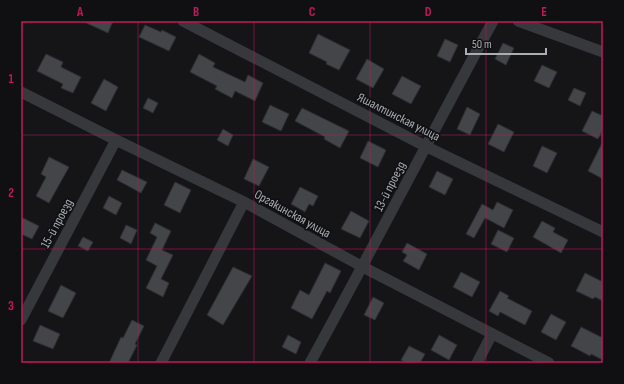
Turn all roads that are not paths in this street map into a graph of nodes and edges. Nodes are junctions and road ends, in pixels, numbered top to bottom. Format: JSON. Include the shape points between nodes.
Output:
{"nodes":[{"id":1,"x":184,"y":21,"type":"edge"},
{"id":2,"x":493,"y":21,"type":"edge"},
{"id":3,"x":518,"y":21,"type":"edge"},
{"id":4,"x":603,"y":52,"type":"edge"},
{"id":5,"x":21,"y":92,"type":"edge"},
{"id":6,"x":116,"y":140,"type":"junction"},
{"id":7,"x":425,"y":146,"type":"junction"},
{"id":8,"x":244,"y":202,"type":"junction"},
{"id":9,"x":603,"y":232,"type":"edge"},
{"id":10,"x":363,"y":267,"type":"junction"},
{"id":11,"x":21,"y":320,"type":"edge"},
{"id":12,"x":492,"y":334,"type":"junction"},
{"id":13,"x":161,"y":363,"type":"edge"},
{"id":14,"x":310,"y":363,"type":"edge"},
{"id":15,"x":477,"y":363,"type":"edge"},
{"id":16,"x":549,"y":363,"type":"edge"}],
"edges":[{"from":1,"to":7,"type":"street","name":"Яшалтинская улица"},
{"from":2,"to":7,"type":"street","name":"13-й проезд"},
{"from":3,"to":4,"type":"street"},
{"from":5,"to":6,"type":"street","name":"Оргакинская улица"},
{"from":6,"to":8,"type":"street","name":"Оргакинская улица"},
{"from":6,"to":11,"type":"street","name":"15-й проезд"},
{"from":7,"to":9,"type":"street","name":"Яшалтинская улица"},
{"from":7,"to":10,"type":"street","name":"13-й проезд"},
{"from":8,"to":10,"type":"street","name":"Оргакинская улица"},
{"from":8,"to":13,"type":"street"},
{"from":10,"to":12,"type":"street","name":"Оргакинская улица"},
{"from":10,"to":14,"type":"street","name":"13-й проезд"},
{"from":12,"to":15,"type":"street"},
{"from":12,"to":16,"type":"street","name":"Оргакинская улица"}]}
